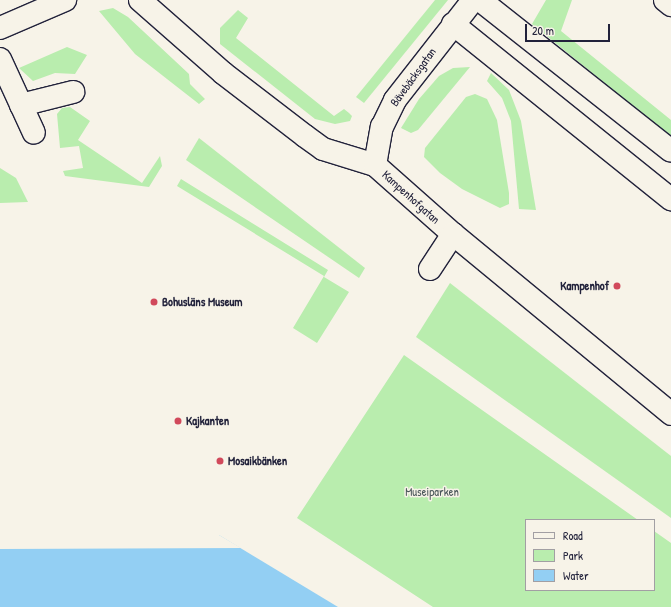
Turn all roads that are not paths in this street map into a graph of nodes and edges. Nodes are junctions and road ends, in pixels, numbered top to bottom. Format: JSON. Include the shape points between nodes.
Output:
{"nodes":[{"id":1,"x":65,"y":0,"type":"edge"},
{"id":2,"x":140,"y":0,"type":"edge"},
{"id":3,"x":473,"y":0,"type":"edge"},
{"id":4,"x":480,"y":0,"type":"edge"},
{"id":5,"x":665,"y":0,"type":"edge"},
{"id":6,"x":671,"y":5,"type":"edge"},
{"id":7,"x":453,"y":24,"type":"junction"},
{"id":8,"x":0,"y":28,"type":"edge"},
{"id":9,"x":0,"y":59,"type":"edge"},
{"id":10,"x":73,"y":92,"type":"dead end"},
{"id":11,"x":21,"y":105,"type":"junction"},
{"id":12,"x":34,"y":133,"type":"dead end"},
{"id":13,"x":671,"y":151,"type":"edge"},
{"id":14,"x":375,"y":164,"type":"junction"},
{"id":15,"x":671,"y":199,"type":"edge"},
{"id":16,"x":453,"y":234,"type":"junction"},
{"id":17,"x":430,"y":269,"type":"dead end"},
{"id":18,"x":671,"y":414,"type":"edge"}],
"edges":[{"from":1,"to":8,"type":"street"},
{"from":2,"to":14,"type":"street","name":"Kampenhofgatan","via":[[223,74],[305,136],[323,148]]},
{"from":3,"to":7,"type":"street","name":"Bävebäcksgatan"},
{"from":4,"to":13,"type":"street"},
{"from":5,"to":6,"type":"street"},
{"from":7,"to":14,"type":"street","name":"Bävebäcksgatan","via":[[394,100],[382,127]]},
{"from":7,"to":15,"type":"street"},
{"from":9,"to":11,"type":"street"},
{"from":10,"to":11,"type":"street"},
{"from":11,"to":12,"type":"street"},
{"from":14,"to":16,"type":"street","name":"Kampenhofgatan"},
{"from":16,"to":17,"type":"street"},
{"from":16,"to":18,"type":"street","name":"Kampenhofgatan"}]}
